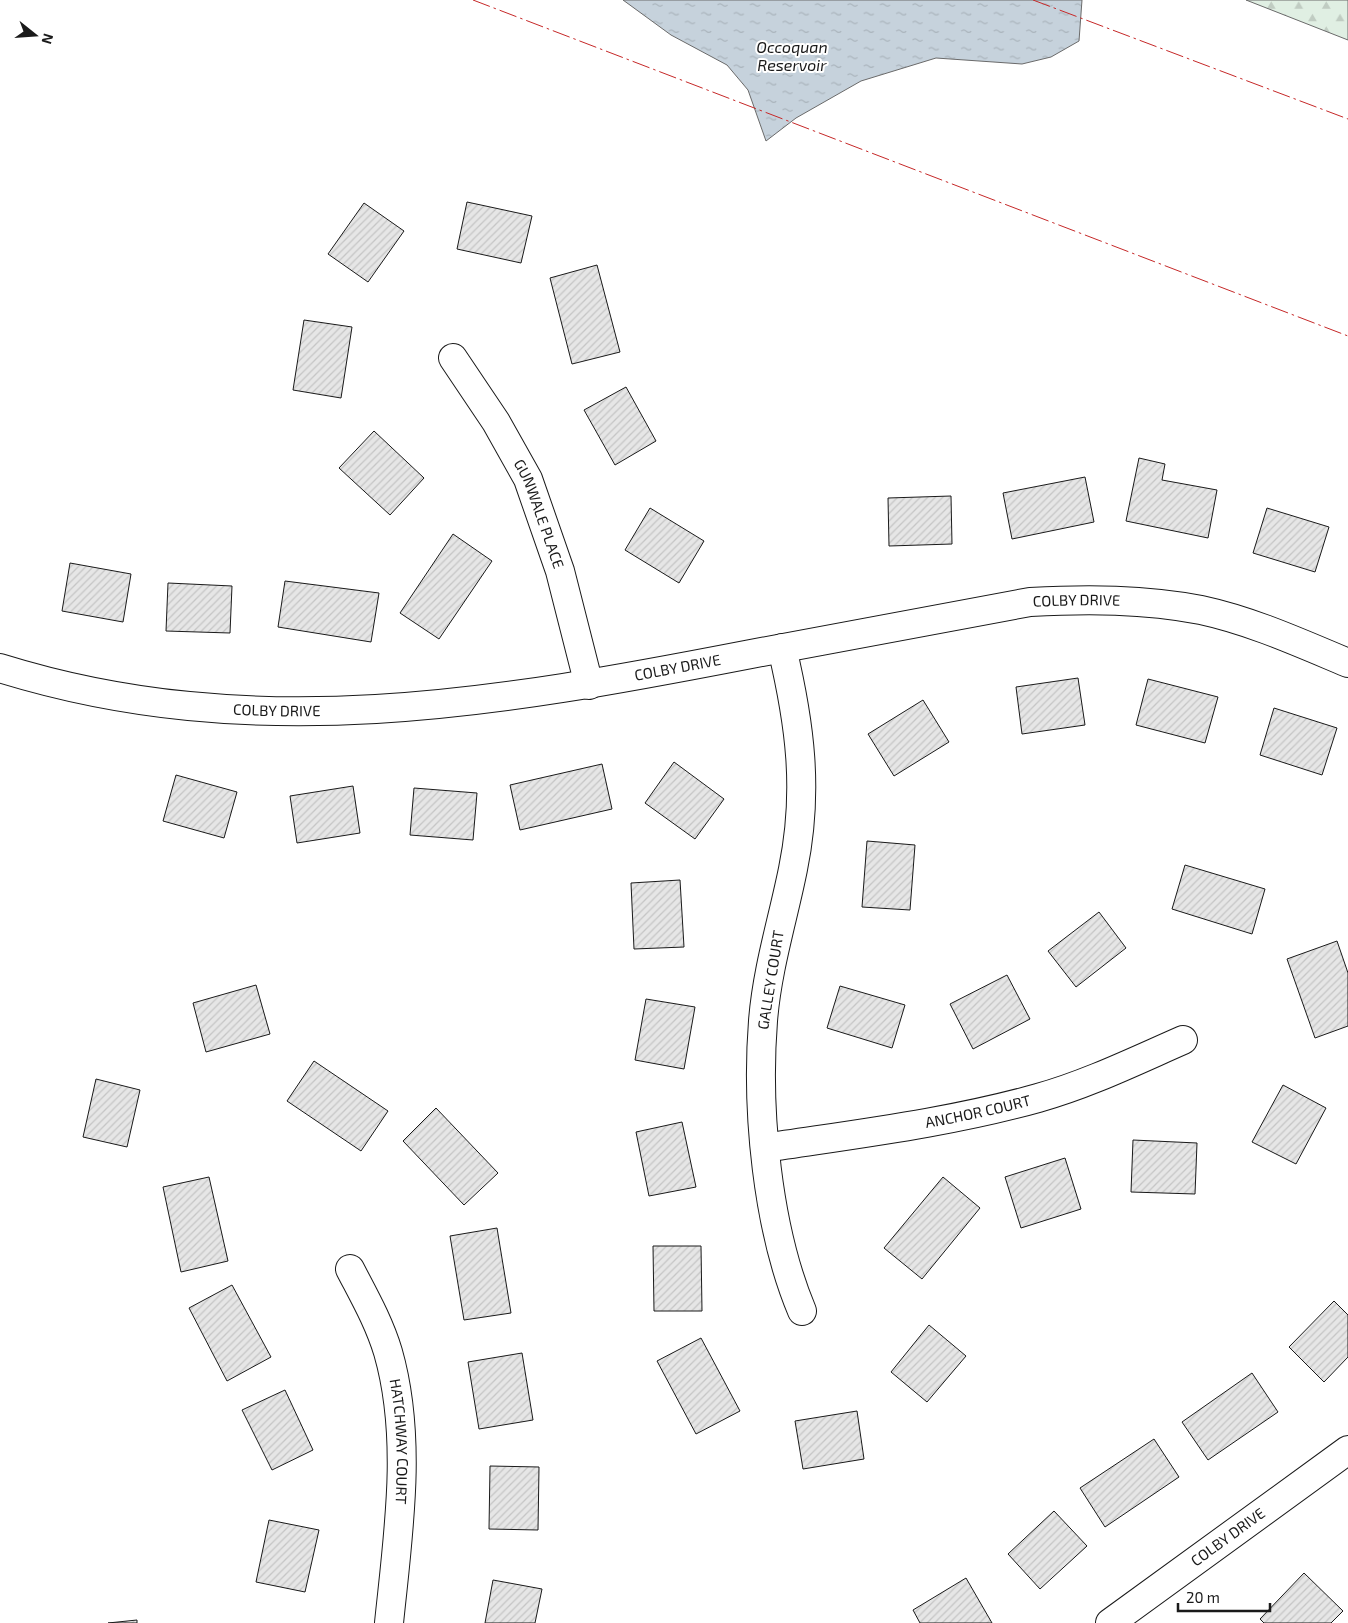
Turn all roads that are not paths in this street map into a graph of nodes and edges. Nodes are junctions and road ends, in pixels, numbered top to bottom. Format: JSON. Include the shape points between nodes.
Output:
{"nodes":[{"id":1,"x":453,"y":358,"type":"dead end"},
{"id":2,"x":782,"y":648,"type":"junction"},
{"id":3,"x":1348,"y":663,"type":"edge"},
{"id":4,"x":0,"y":668,"type":"edge"},
{"id":5,"x":589,"y":685,"type":"junction"},
{"id":6,"x":1183,"y":1040,"type":"dead end"},
{"id":7,"x":764,"y":1148,"type":"junction"},
{"id":8,"x":350,"y":1269,"type":"dead end"},
{"id":9,"x":802,"y":1311,"type":"dead end"},
{"id":10,"x":1348,"y":1450,"type":"edge"},
{"id":11,"x":389,"y":1623,"type":"edge"},
{"id":12,"x":1110,"y":1623,"type":"edge"}],
"edges":[{"from":1,"to":5,"type":"street","name":"GUNWALE PLACE","via":[[496,422],[528,479],[560,571]]},
{"from":2,"to":3,"type":"street","name":"COLBY DRIVE","via":[[1030,602],[1079,599],[1141,601],[1202,610],[1261,628]]},
{"from":2,"to":5,"type":"street","name":"COLBY DRIVE"},
{"from":2,"to":7,"type":"street","name":"GALLEY COURT","via":[[795,705],[802,763],[800,822],[794,868],[770,967],[763,1020],[760,1086]]},
{"from":4,"to":5,"type":"street","name":"COLBY DRIVE","via":[[88,690],[159,702],[267,712],[344,712],[461,703]]},
{"from":6,"to":7,"type":"street","name":"ANCHOR COURT","via":[[1108,1073],[1039,1098],[962,1116]]},
{"from":7,"to":9,"type":"street","name":"GALLEY COURT","via":[[782,1252]]},
{"from":8,"to":11,"type":"street","name":"HATCHWAY COURT","via":[[374,1314],[385,1345],[397,1399],[401,1453],[400,1521]]},
{"from":10,"to":12,"type":"street","name":"COLBY DRIVE"}]}
